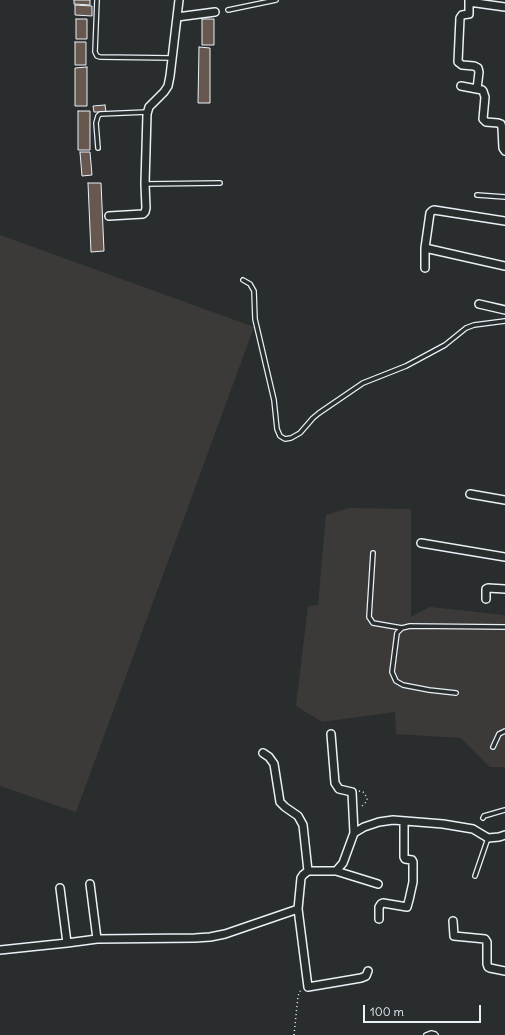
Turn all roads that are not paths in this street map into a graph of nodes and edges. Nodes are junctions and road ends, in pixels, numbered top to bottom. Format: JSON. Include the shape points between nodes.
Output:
{"nodes":[{"id":1,"x":97,"y":0,"type":"edge"},
{"id":2,"x":179,"y":0,"type":"edge"},
{"id":3,"x":276,"y":0,"type":"edge"},
{"id":4,"x":469,"y":1,"type":"edge"},
{"id":5,"x":486,"y":2,"type":"edge"},
{"id":6,"x":505,"y":7,"type":"edge"},
{"id":7,"x":228,"y":10,"type":"dead end"},
{"id":8,"x":215,"y":12,"type":"dead end"},
{"id":9,"x":177,"y":17,"type":"junction"},
{"id":10,"x":172,"y":58,"type":"junction"},
{"id":11,"x":461,"y":86,"type":"dead end"},
{"id":12,"x":477,"y":89,"type":"junction"},
{"id":13,"x":147,"y":112,"type":"junction"},
{"id":14,"x":98,"y":148,"type":"dead end"},
{"id":15,"x":505,"y":151,"type":"edge"},
{"id":16,"x":220,"y":183,"type":"dead end"},
{"id":17,"x":145,"y":184,"type":"junction"},
{"id":18,"x":477,"y":195,"type":"dead end"},
{"id":19,"x":505,"y":197,"type":"edge"},
{"id":20,"x":109,"y":216,"type":"dead end"},
{"id":21,"x":505,"y":221,"type":"edge"},
{"id":22,"x":425,"y":248,"type":"junction"},
{"id":23,"x":505,"y":266,"type":"edge"},
{"id":24,"x":425,"y":268,"type":"dead end"},
{"id":25,"x":243,"y":280,"type":"dead end"},
{"id":26,"x":480,"y":304,"type":"dead end"},
{"id":27,"x":505,"y":310,"type":"edge"},
{"id":28,"x":505,"y":321,"type":"edge"},
{"id":29,"x":470,"y":494,"type":"dead end"},
{"id":30,"x":505,"y":500,"type":"edge"},
{"id":31,"x":421,"y":543,"type":"dead end"},
{"id":32,"x":373,"y":554,"type":"dead end"},
{"id":33,"x":505,"y":557,"type":"edge"},
{"id":34,"x":505,"y":590,"type":"edge"},
{"id":35,"x":486,"y":599,"type":"dead end"},
{"id":36,"x":505,"y":627,"type":"edge"},
{"id":37,"x":402,"y":628,"type":"junction"},
{"id":38,"x":456,"y":693,"type":"dead end"},
{"id":39,"x":505,"y":731,"type":"edge"},
{"id":40,"x":331,"y":734,"type":"dead end"},
{"id":41,"x":492,"y":747,"type":"dead end"},
{"id":42,"x":263,"y":753,"type":"dead end"},
{"id":43,"x":505,"y":810,"type":"edge"},
{"id":44,"x":484,"y":818,"type":"dead end"},
{"id":45,"x":404,"y":822,"type":"junction"},
{"id":46,"x":354,"y":833,"type":"junction"},
{"id":47,"x":505,"y":835,"type":"edge"},
{"id":48,"x":488,"y":838,"type":"junction"},
{"id":49,"x":308,"y":871,"type":"junction"},
{"id":50,"x":336,"y":871,"type":"junction"},
{"id":51,"x":475,"y":876,"type":"dead end"},
{"id":52,"x":90,"y":884,"type":"dead end"},
{"id":53,"x":378,"y":884,"type":"dead end"},
{"id":54,"x":60,"y":888,"type":"dead end"},
{"id":55,"x":298,"y":909,"type":"junction"},
{"id":56,"x":379,"y":919,"type":"dead end"},
{"id":57,"x":454,"y":921,"type":"dead end"},
{"id":58,"x":97,"y":939,"type":"junction"},
{"id":59,"x":67,"y":943,"type":"junction"},
{"id":60,"x":0,"y":950,"type":"edge"},
{"id":61,"x":505,"y":970,"type":"edge"},
{"id":62,"x":368,"y":971,"type":"dead end"},
{"id":63,"x":426,"y":1035,"type":"edge"},
{"id":64,"x":436,"y":1035,"type":"edge"}],
"edges":[{"from":1,"to":10,"type":"lane","via":[[97,56]]},
{"from":2,"to":9,"type":"street"},
{"from":3,"to":7,"type":"lane"},
{"from":4,"to":5,"type":"street"},
{"from":4,"to":12,"type":"street","via":[[469,14],[460,18],[458,62],[478,68]]},
{"from":5,"to":6,"type":"street"},
{"from":8,"to":9,"type":"street"},
{"from":9,"to":10,"type":"street"},
{"from":10,"to":13,"type":"street","via":[[168,86]]},
{"from":11,"to":12,"type":"street"},
{"from":12,"to":15,"type":"street","via":[[484,92],[483,119],[486,122],[501,124]]},
{"from":13,"to":14,"type":"lane","via":[[100,114],[96,123]]},
{"from":13,"to":17,"type":"street"},
{"from":16,"to":17,"type":"lane"},
{"from":17,"to":20,"type":"street","via":[[144,213]]},
{"from":18,"to":19,"type":"lane"},
{"from":21,"to":22,"type":"street","via":[[434,210],[430,213]]},
{"from":22,"to":23,"type":"street"},
{"from":22,"to":24,"type":"street"},
{"from":25,"to":28,"type":"lane","via":[[250,284],[254,291],[255,320],[274,400],[277,429],[280,436],[285,439],[300,433],[319,413],[363,383],[406,366],[445,345],[466,328]]},
{"from":26,"to":27,"type":"street"},
{"from":29,"to":30,"type":"street"},
{"from":31,"to":33,"type":"street"},
{"from":32,"to":37,"type":"lane","via":[[369,617],[373,623]]},
{"from":34,"to":35,"type":"street","via":[[488,588]]},
{"from":36,"to":37,"type":"lane"},
{"from":37,"to":38,"type":"lane","via":[[397,633],[392,672],[396,681],[403,685]]},
{"from":39,"to":41,"type":"lane","via":[[499,734]]},
{"from":40,"to":46,"type":"street","via":[[335,784],[352,792]]},
{"from":42,"to":49,"type":"street","via":[[269,756],[274,764],[280,802],[298,816],[302,825]]},
{"from":43,"to":44,"type":"lane"},
{"from":45,"to":46,"type":"street","via":[[379,822]]},
{"from":45,"to":48,"type":"street","via":[[473,829]]},
{"from":45,"to":56,"type":"street","via":[[404,857],[413,862],[413,882],[409,900],[407,906],[381,904]]},
{"from":46,"to":50,"type":"street","via":[[343,863]]},
{"from":47,"to":48,"type":"street"},
{"from":48,"to":51,"type":"lane"},
{"from":49,"to":50,"type":"street"},
{"from":49,"to":55,"type":"street","via":[[301,878]]},
{"from":50,"to":53,"type":"street"},
{"from":52,"to":58,"type":"street"},
{"from":54,"to":59,"type":"street"},
{"from":55,"to":58,"type":"street","via":[[210,937]]},
{"from":55,"to":62,"type":"street","via":[[308,987],[361,978],[366,976]]},
{"from":57,"to":61,"type":"street","via":[[454,936],[485,939],[488,967]]},
{"from":58,"to":59,"type":"street"},
{"from":59,"to":60,"type":"street"},
{"from":63,"to":64,"type":"lane"}]}
